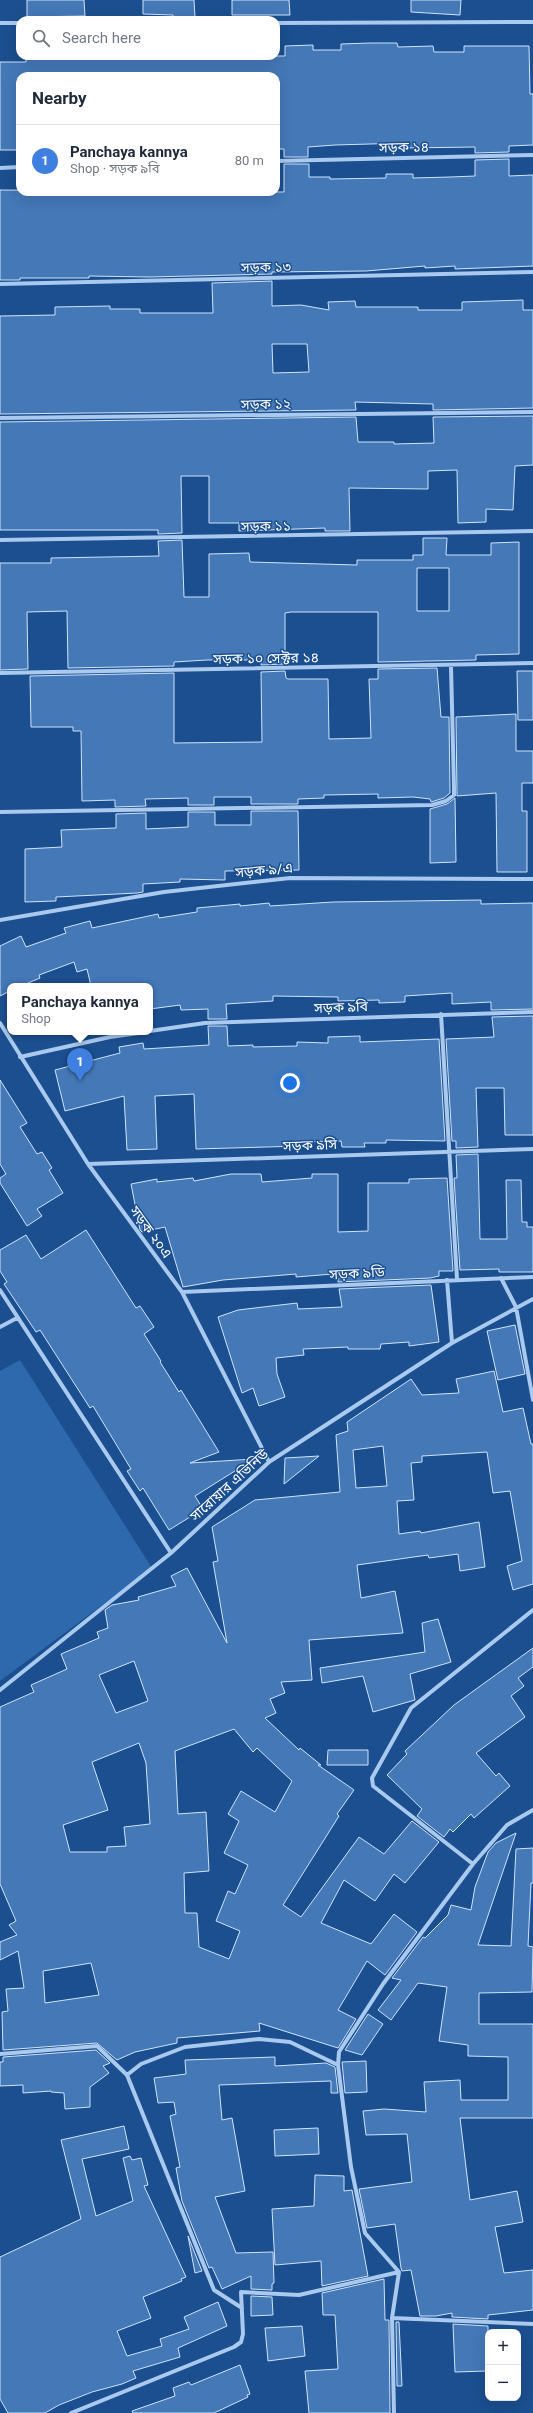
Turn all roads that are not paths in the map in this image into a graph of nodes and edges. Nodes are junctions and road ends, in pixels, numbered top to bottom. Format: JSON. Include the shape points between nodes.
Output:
{"nodes":[{"id":1,"x":533,"y":22,"type":"edge"},
{"id":2,"x":0,"y":23,"type":"edge"},
{"id":3,"x":16,"y":23,"type":"edge"},
{"id":4,"x":280,"y":23,"type":"edge"},
{"id":5,"x":533,"y":155,"type":"edge"},
{"id":6,"x":280,"y":161,"type":"edge"},
{"id":7,"x":16,"y":167,"type":"edge"},
{"id":8,"x":0,"y":168,"type":"edge"},
{"id":9,"x":533,"y":272,"type":"edge"},
{"id":10,"x":0,"y":284,"type":"edge"},
{"id":11,"x":533,"y":412,"type":"edge"},
{"id":12,"x":0,"y":418,"type":"edge"},
{"id":13,"x":533,"y":531,"type":"edge"},
{"id":14,"x":0,"y":540,"type":"edge"},
{"id":15,"x":533,"y":664,"type":"edge"},
{"id":16,"x":451,"y":666,"type":"junction"},
{"id":17,"x":0,"y":673,"type":"edge"},
{"id":18,"x":0,"y":812,"type":"edge"},
{"id":19,"x":533,"y":879,"type":"edge"},
{"id":20,"x":0,"y":920,"type":"edge"},
{"id":21,"x":533,"y":1012,"type":"edge"},
{"id":22,"x":441,"y":1014,"type":"junction"},
{"id":23,"x":0,"y":1023,"type":"edge"},
{"id":24,"x":153,"y":1032,"type":"edge"},
{"id":25,"x":7,"y":1035,"type":"edge"},
{"id":26,"x":7,"y":1035,"type":"edge"},
{"id":27,"x":124,"y":1035,"type":"edge"},
{"id":28,"x":20,"y":1057,"type":"junction"},
{"id":29,"x":533,"y":1149,"type":"edge"},
{"id":30,"x":448,"y":1152,"type":"junction"},
{"id":31,"x":88,"y":1164,"type":"junction"},
{"id":32,"x":533,"y":1277,"type":"edge"},
{"id":33,"x":501,"y":1278,"type":"junction"},
{"id":34,"x":457,"y":1279,"type":"junction"},
{"id":35,"x":447,"y":1280,"type":"junction"},
{"id":36,"x":0,"y":1290,"type":"edge"},
{"id":37,"x":182,"y":1292,"type":"junction"},
{"id":38,"x":533,"y":1299,"type":"edge"},
{"id":39,"x":516,"y":1307,"type":"junction"},
{"id":40,"x":17,"y":1318,"type":"junction"},
{"id":41,"x":0,"y":1327,"type":"edge"},
{"id":42,"x":452,"y":1343,"type":"junction"},
{"id":43,"x":533,"y":1400,"type":"edge"},
{"id":44,"x":269,"y":1462,"type":"junction"},
{"id":45,"x":171,"y":1553,"type":"junction"},
{"id":46,"x":533,"y":1610,"type":"edge"},
{"id":47,"x":0,"y":1690,"type":"edge"},
{"id":48,"x":533,"y":1810,"type":"edge"},
{"id":49,"x":473,"y":1864,"type":"junction"},
{"id":50,"x":0,"y":2054,"type":"edge"},
{"id":51,"x":338,"y":2065,"type":"junction"},
{"id":52,"x":127,"y":2075,"type":"junction"},
{"id":53,"x":399,"y":2272,"type":"junction"},
{"id":54,"x":242,"y":2308,"type":"junction"},
{"id":55,"x":392,"y":2318,"type":"junction"},
{"id":56,"x":533,"y":2324,"type":"edge"},
{"id":57,"x":71,"y":2413,"type":"edge"},
{"id":58,"x":394,"y":2413,"type":"edge"}],
"edges":[{"from":1,"to":4,"type":"street"},
{"from":2,"to":3,"type":"street"},
{"from":5,"to":6,"type":"street","name":"সড়ক ১৪"},
{"from":7,"to":8,"type":"street"},
{"from":9,"to":10,"type":"street","name":"সড়ক ১৩"},
{"from":11,"to":12,"type":"street","name":"সড়ক ১২"},
{"from":13,"to":14,"type":"street","name":"সড়ক ১১"},
{"from":15,"to":16,"type":"street","name":"সড়ক ১০ সেক্টর ১৪"},
{"from":16,"to":17,"type":"street","name":"সড়ক ১০ সেক্টর ১৪"},
{"from":16,"to":18,"type":"street","via":[[454,795],[446,801],[424,805]]},
{"from":19,"to":20,"type":"street","name":"সড়ক ৯/এ","via":[[290,878],[164,892]]},
{"from":21,"to":22,"type":"street","name":"সড়ক ৯বি"},
{"from":22,"to":24,"type":"street","name":"সড়ক ৯বি","via":[[205,1024]]},
{"from":22,"to":30,"type":"street"},
{"from":23,"to":25,"type":"street","name":"সড়ক ২০এ"},
{"from":26,"to":28,"type":"street","name":"সড়ক ২০এ"},
{"from":27,"to":28,"type":"street"},
{"from":28,"to":31,"type":"street","name":"সড়ক ২০এ"},
{"from":29,"to":30,"type":"street","name":"সড়ক ৯সি"},
{"from":30,"to":31,"type":"street","name":"সড়ক ৯সি"},
{"from":30,"to":34,"type":"street"},
{"from":31,"to":37,"type":"street","name":"সড়ক ২০এ"},
{"from":32,"to":33,"type":"street","name":"সড়ক ৯ডি"},
{"from":33,"to":34,"type":"street","name":"সড়ক ৯ডি"},
{"from":33,"to":39,"type":"street"},
{"from":34,"to":35,"type":"street","name":"সড়ক ৯ডি"},
{"from":35,"to":37,"type":"street","name":"সড়ক ৯ডি"},
{"from":35,"to":42,"type":"street"},
{"from":36,"to":40,"type":"street"},
{"from":37,"to":44,"type":"street","name":"সড়ক ২০এ"},
{"from":38,"to":39,"type":"street","name":"সারোয়ার এভিনিউ"},
{"from":39,"to":42,"type":"street","name":"সারোয়ার এভিনিউ"},
{"from":39,"to":43,"type":"street"},
{"from":40,"to":41,"type":"street"},
{"from":40,"to":45,"type":"street"},
{"from":42,"to":44,"type":"street","name":"সারোয়ার এভিনিউ"},
{"from":44,"to":45,"type":"street","name":"সারোয়ার এভিনিউ"},
{"from":45,"to":47,"type":"street","name":"সারোয়ার এভিনিউ"},
{"from":46,"to":49,"type":"street","via":[[411,1708],[372,1778],[373,1786]]},
{"from":48,"to":49,"type":"street","via":[[507,1825]]},
{"from":49,"to":51,"type":"street","via":[[383,1984],[339,2052]]},
{"from":50,"to":52,"type":"street","via":[[97,2046]]},
{"from":51,"to":52,"type":"street","via":[[290,2042],[259,2039],[185,2047],[141,2064]]},
{"from":51,"to":53,"type":"street","via":[[364,2233]]},
{"from":52,"to":54,"type":"street","via":[[214,2290]]},
{"from":53,"to":54,"type":"street","via":[[299,2295],[241,2292]]},
{"from":53,"to":55,"type":"street"},
{"from":54,"to":57,"type":"street","via":[[243,2334],[241,2342],[234,2347]]},
{"from":55,"to":56,"type":"street"},
{"from":55,"to":58,"type":"street"}]}
